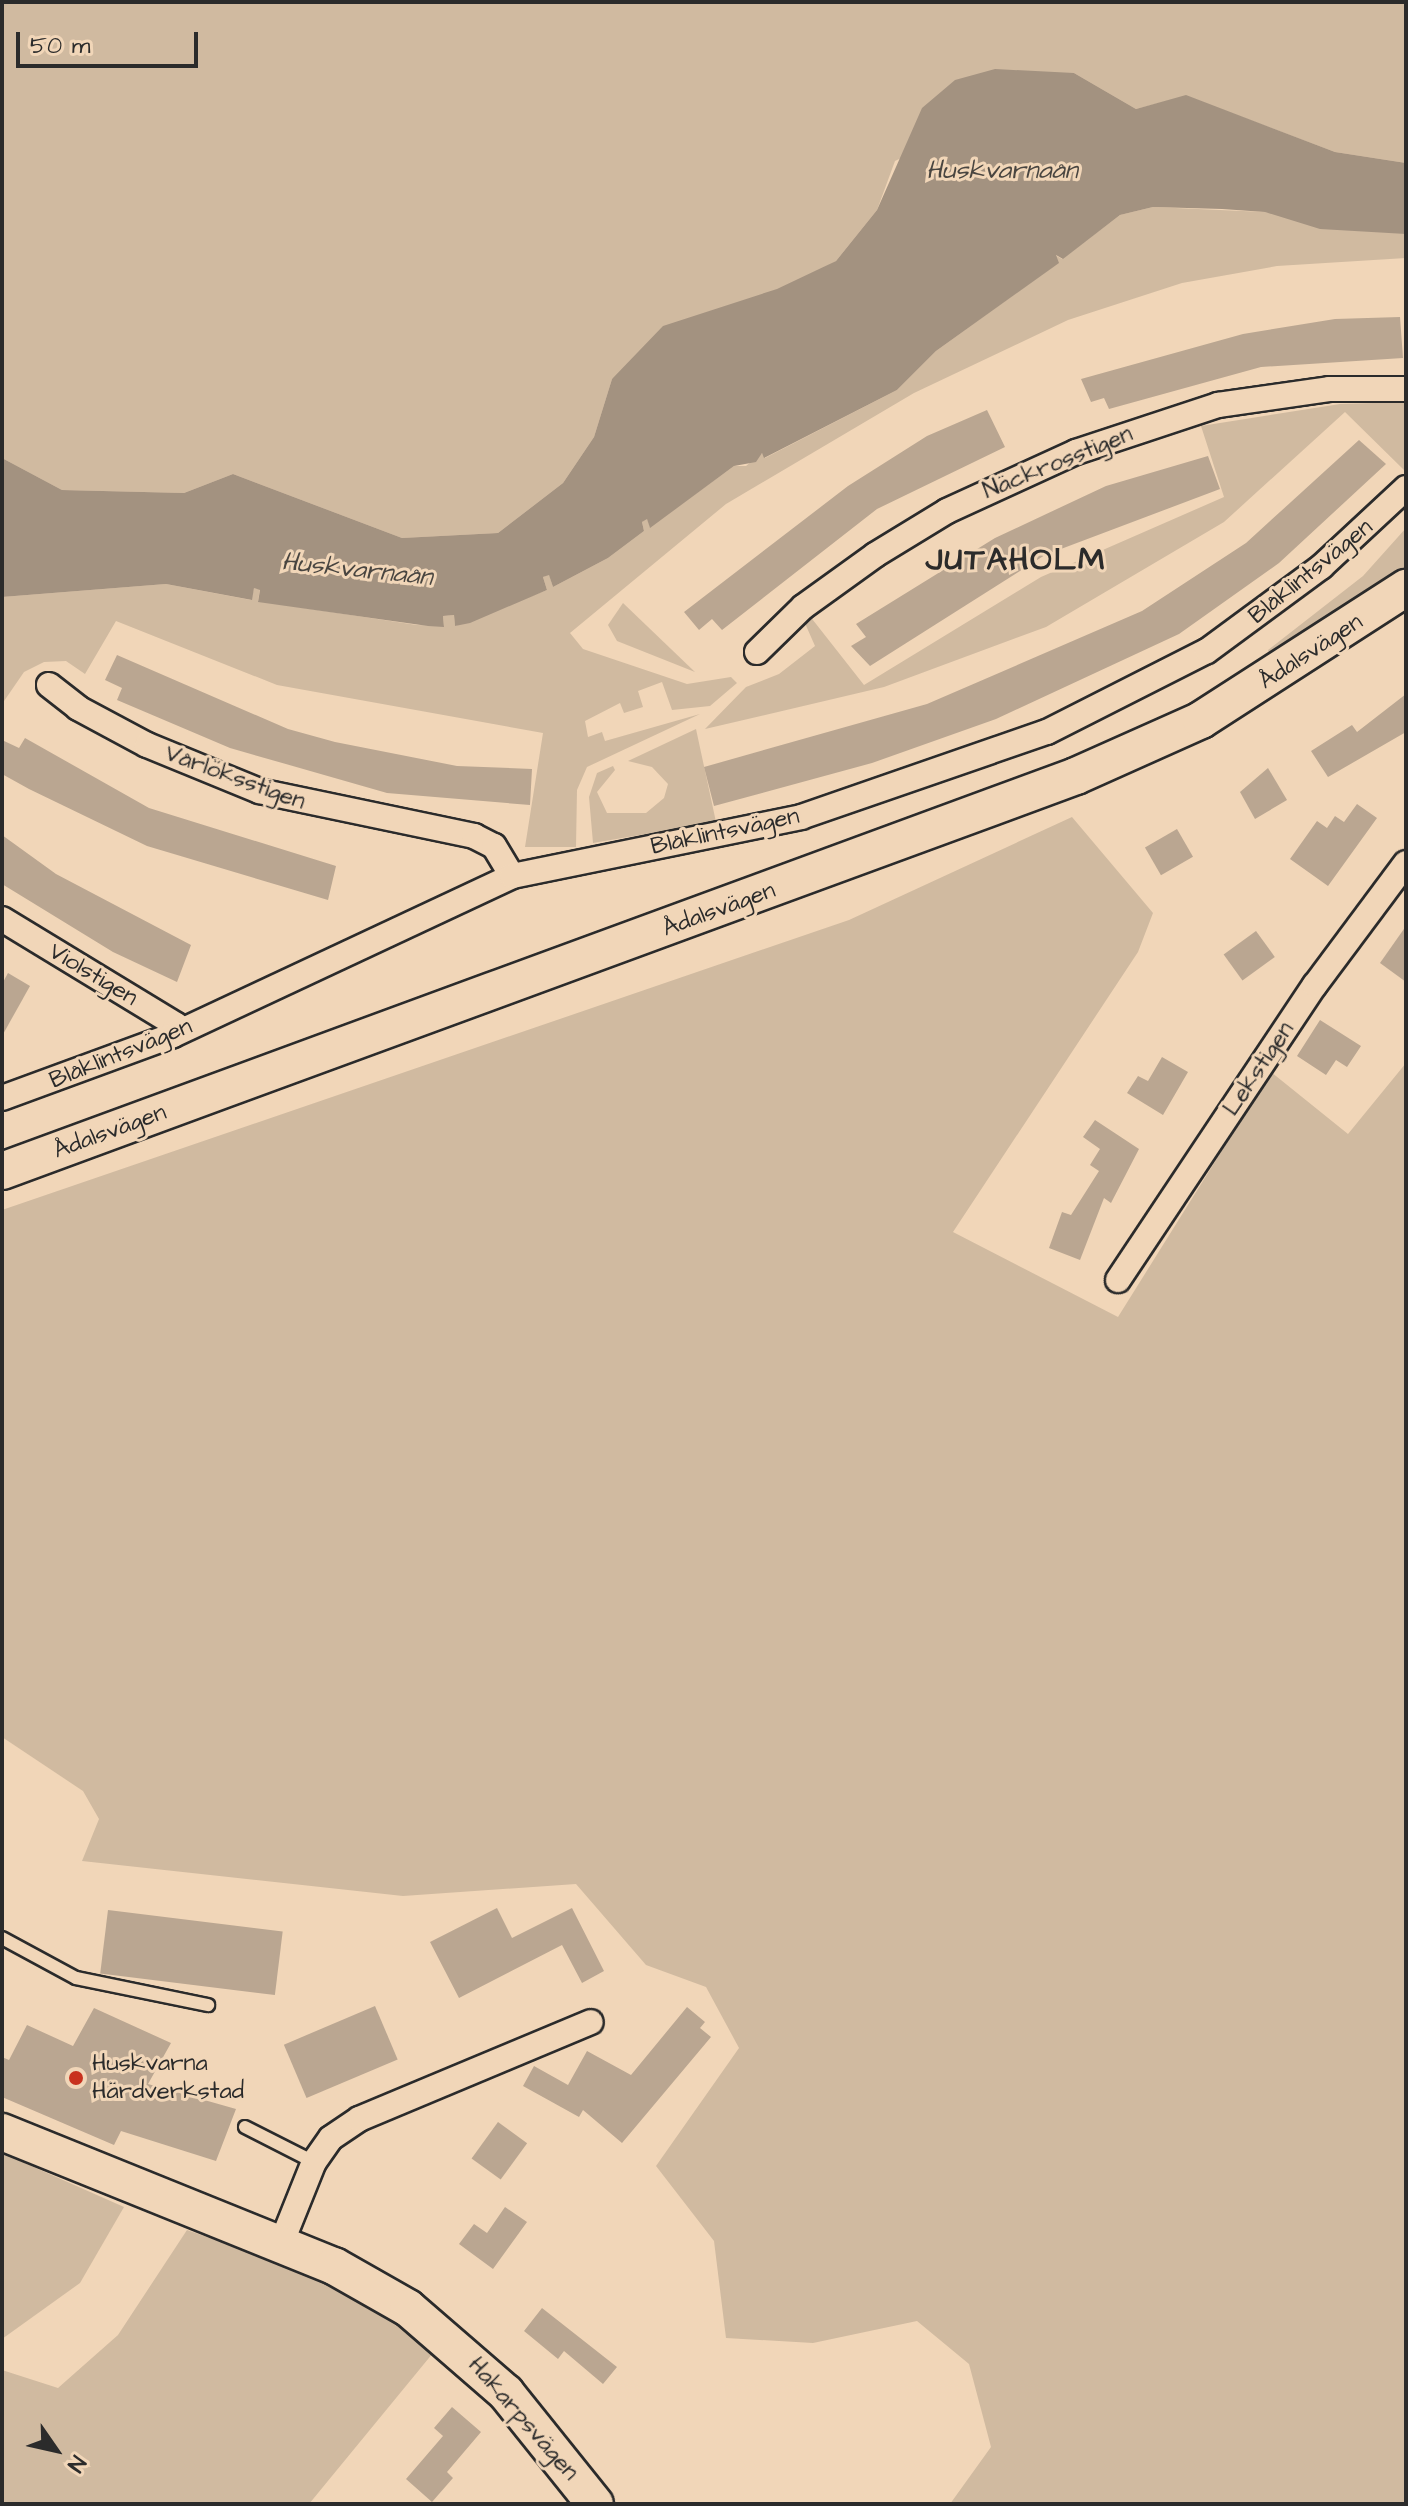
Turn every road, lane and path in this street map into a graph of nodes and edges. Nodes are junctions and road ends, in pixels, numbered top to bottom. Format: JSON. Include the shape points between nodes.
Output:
{"nodes":[{"id":1,"x":1406,"y":389,"type":"edge"},
{"id":2,"x":1406,"y":488,"type":"edge"},
{"id":3,"x":1406,"y":588,"type":"edge"},
{"id":4,"x":757,"y":652,"type":"dead end"},
{"id":5,"x":49,"y":685,"type":"dead end"},
{"id":6,"x":1406,"y":863,"type":"edge"},
{"id":7,"x":512,"y":876,"type":"junction"},
{"id":8,"x":2,"y":919,"type":"edge"},
{"id":9,"x":173,"y":1035,"type":"junction"},
{"id":10,"x":2,"y":1098,"type":"edge"},
{"id":11,"x":2,"y":1171,"type":"edge"},
{"id":12,"x":1118,"y":1280,"type":"dead end"},
{"id":13,"x":2,"y":1938,"type":"edge"},
{"id":14,"x":208,"y":2005,"type":"dead end"},
{"id":15,"x":591,"y":2022,"type":"dead end"},
{"id":16,"x":245,"y":2127,"type":"dead end"},
{"id":17,"x":2,"y":2132,"type":"edge"},
{"id":18,"x":314,"y":2162,"type":"junction"},
{"id":19,"x":281,"y":2244,"type":"junction"},
{"id":20,"x":595,"y":2504,"type":"edge"}],
"edges":[{"from":1,"to":4,"type":"street","name":"Näckrosstigen","via":[[1329,389],[1218,405],[1076,452],[947,511],[875,555],[803,607]]},
{"from":2,"to":7,"type":"street","name":"Blåklintsvägen","via":[[1321,567],[1241,628],[1126,697],[1047,732],[904,786],[772,825]]},
{"from":3,"to":11,"type":"main road","name":"Ådalsvägen","via":[[1244,696],[1148,747],[986,813]]},
{"from":5,"to":7,"type":"street","name":"Vårlöksstigen","via":[[78,708],[147,745],[259,791],[474,836],[494,846]]},
{"from":6,"to":12,"type":"street","name":"Lekstigen","via":[[1315,985]]},
{"from":7,"to":9,"type":"street","name":"Blåklintsvägen"},
{"from":8,"to":9,"type":"street","name":"Violstigen","via":[[176,1025]]},
{"from":9,"to":10,"type":"street","name":"Blåklintsvägen"},
{"from":13,"to":14,"type":"lane","via":[[76,1978]]},
{"from":15,"to":18,"type":"street","via":[[359,2119],[331,2138]]},
{"from":16,"to":18,"type":"lane"},
{"from":17,"to":19,"type":"main road","name":"Hakarpsvägen"},
{"from":18,"to":19,"type":"street"},
{"from":19,"to":20,"type":"main road","name":"Hakarpsvägen","via":[[334,2266],[440,2331],[516,2404]]}]}
